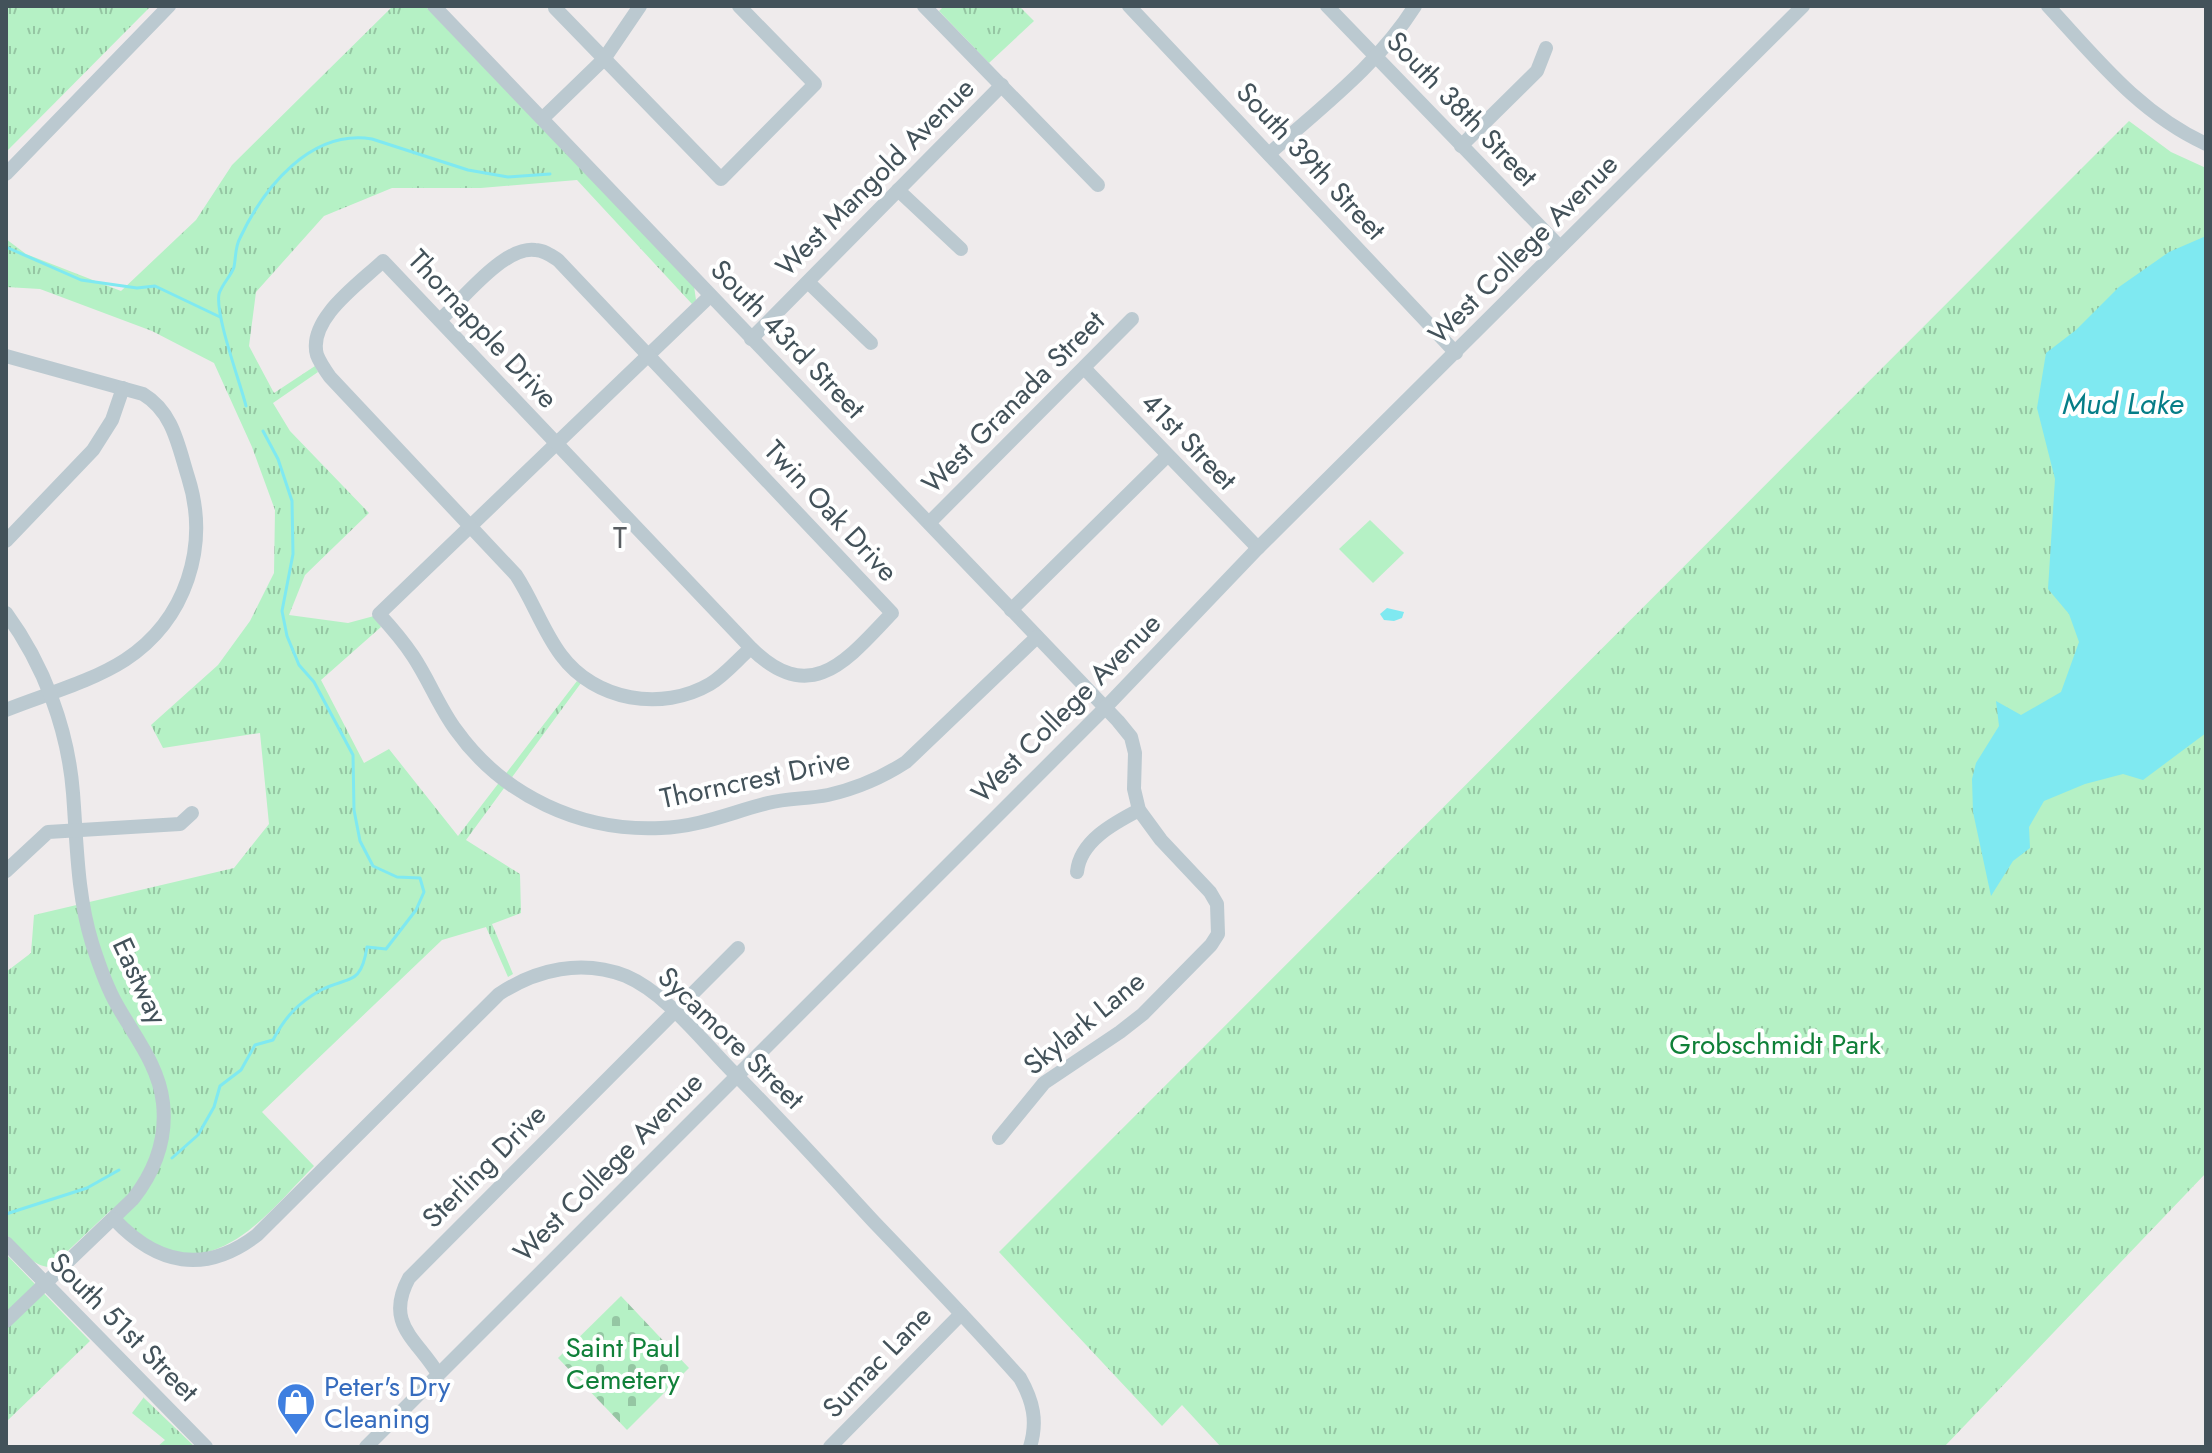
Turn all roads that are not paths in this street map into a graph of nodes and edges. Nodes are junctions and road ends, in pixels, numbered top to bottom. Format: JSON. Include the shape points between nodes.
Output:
{"nodes":[{"id":1,"x":169,"y":6,"type":"edge"},
{"id":2,"x":434,"y":6,"type":"edge"},
{"id":3,"x":640,"y":6,"type":"edge"},
{"id":4,"x":739,"y":6,"type":"edge"},
{"id":5,"x":924,"y":6,"type":"edge"},
{"id":6,"x":1129,"y":6,"type":"edge"},
{"id":7,"x":1327,"y":6,"type":"edge"},
{"id":8,"x":1415,"y":6,"type":"edge"},
{"id":9,"x":1803,"y":6,"type":"edge"},
{"id":10,"x":2048,"y":6,"type":"edge"},
{"id":11,"x":555,"y":8,"type":"dead end"},
{"id":12,"x":1546,"y":48,"type":"dead end"},
{"id":13,"x":1376,"y":57,"type":"junction"},
{"id":14,"x":604,"y":59,"type":"junction"},
{"id":15,"x":1002,"y":85,"type":"junction"},
{"id":16,"x":543,"y":118,"type":"junction"},
{"id":17,"x":2206,"y":144,"type":"edge"},
{"id":18,"x":1461,"y":146,"type":"junction"},
{"id":19,"x":1269,"y":154,"type":"junction"},
{"id":20,"x":6,"y":174,"type":"edge"},
{"id":21,"x":1098,"y":185,"type":"dead end"},
{"id":22,"x":898,"y":190,"type":"junction"},
{"id":23,"x":1560,"y":247,"type":"junction"},
{"id":24,"x":961,"y":249,"type":"dead end"},
{"id":25,"x":808,"y":282,"type":"junction"},
{"id":26,"x":710,"y":296,"type":"junction"},
{"id":27,"x":441,"y":319,"type":"junction"},
{"id":28,"x":1132,"y":319,"type":"dead end"},
{"id":29,"x":751,"y":339,"type":"junction"},
{"id":30,"x":871,"y":343,"type":"dead end"},
{"id":31,"x":1456,"y":353,"type":"junction"},
{"id":32,"x":650,"y":355,"type":"junction"},
{"id":33,"x":6,"y":356,"type":"edge"},
{"id":34,"x":1084,"y":368,"type":"junction"},
{"id":35,"x":123,"y":388,"type":"junction"},
{"id":36,"x":555,"y":444,"type":"junction"},
{"id":37,"x":1167,"y":456,"type":"junction"},
{"id":38,"x":930,"y":522,"type":"junction"},
{"id":39,"x":472,"y":526,"type":"junction"},
{"id":40,"x":6,"y":541,"type":"edge"},
{"id":41,"x":1258,"y":548,"type":"junction"},
{"id":42,"x":1011,"y":610,"type":"junction"},
{"id":43,"x":6,"y":613,"type":"edge"},
{"id":44,"x":1037,"y":637,"type":"junction"},
{"id":45,"x":751,"y":648,"type":"junction"},
{"id":46,"x":50,"y":692,"type":"junction"},
{"id":47,"x":1104,"y":709,"type":"junction"},
{"id":48,"x":6,"y":710,"type":"edge"},
{"id":49,"x":1139,"y":810,"type":"junction"},
{"id":50,"x":192,"y":813,"type":"dead end"},
{"id":51,"x":75,"y":829,"type":"junction"},
{"id":52,"x":6,"y":871,"type":"edge"},
{"id":53,"x":1077,"y":872,"type":"dead end"},
{"id":54,"x":738,"y":948,"type":"dead end"},
{"id":55,"x":674,"y":1012,"type":"junction"},
{"id":56,"x":736,"y":1075,"type":"junction"},
{"id":57,"x":999,"y":1138,"type":"dead end"},
{"id":58,"x":114,"y":1219,"type":"junction"},
{"id":59,"x":6,"y":1243,"type":"edge"},
{"id":60,"x":45,"y":1284,"type":"junction"},
{"id":61,"x":961,"y":1314,"type":"junction"},
{"id":62,"x":6,"y":1321,"type":"edge"},
{"id":63,"x":438,"y":1374,"type":"junction"},
{"id":64,"x":206,"y":1447,"type":"edge"},
{"id":65,"x":366,"y":1447,"type":"edge"},
{"id":66,"x":830,"y":1447,"type":"edge"},
{"id":67,"x":1030,"y":1447,"type":"edge"}],
"edges":[{"from":1,"to":20,"type":"street"},
{"from":2,"to":16,"type":"street","name":"South 43rd Street"},
{"from":3,"to":14,"type":"street"},
{"from":4,"to":14,"type":"street","via":[[815,84],[721,179]]},
{"from":5,"to":15,"type":"street"},
{"from":6,"to":19,"type":"street","name":"South 39th Street"},
{"from":7,"to":13,"type":"street","name":"South 38th Street"},
{"from":8,"to":13,"type":"street"},
{"from":9,"to":23,"type":"street","name":"West College Avenue"},
{"from":10,"to":17,"type":"street","via":[[2156,117]]},
{"from":11,"to":14,"type":"street"},
{"from":12,"to":18,"type":"street","via":[[1537,71]]},
{"from":13,"to":18,"type":"street","name":"South 38th Street"},
{"from":13,"to":19,"type":"street"},
{"from":14,"to":16,"type":"street"},
{"from":15,"to":21,"type":"street"},
{"from":15,"to":22,"type":"street","name":"West Mangold Avenue"},
{"from":16,"to":26,"type":"street","name":"South 43rd Street"},
{"from":18,"to":23,"type":"street","name":"South 38th Street"},
{"from":19,"to":31,"type":"street","name":"South 39th Street"},
{"from":22,"to":24,"type":"street"},
{"from":22,"to":25,"type":"street","name":"West Mangold Avenue"},
{"from":23,"to":31,"type":"street","name":"West College Avenue"},
{"from":25,"to":29,"type":"street","name":"West Mangold Avenue"},
{"from":25,"to":30,"type":"street"},
{"from":26,"to":29,"type":"street","name":"South 43rd Street"},
{"from":26,"to":32,"type":"street"},
{"from":27,"to":32,"type":"street","via":[[504,259],[535,250],[558,260]]},
{"from":27,"to":36,"type":"street","name":"Thornapple Drive"},
{"from":27,"to":39,"type":"street","name":"Thornapple Drive","via":[[383,261],[322,320],[316,352],[330,377]]},
{"from":28,"to":34,"type":"street","name":"West Granada Street"},
{"from":29,"to":38,"type":"street","name":"South 43rd Street"},
{"from":31,"to":41,"type":"street","name":"West College Avenue"},
{"from":32,"to":36,"type":"street"},
{"from":32,"to":45,"type":"street","name":"Twin Oak Drive","via":[[892,613],[846,662],[818,675],[782,672]]},
{"from":33,"to":35,"type":"street"},
{"from":34,"to":37,"type":"street","name":"41st Street"},
{"from":34,"to":38,"type":"street","name":"West Granada Street"},
{"from":35,"to":40,"type":"street","via":[[112,420],[93,450]]},
{"from":35,"to":46,"type":"street","via":[[160,407],[174,433],[196,509],[191,571],[177,606],[142,647],[105,671]]},
{"from":36,"to":39,"type":"street"},
{"from":36,"to":45,"type":"street","name":"Twin Oak Drive"},
{"from":37,"to":41,"type":"street","name":"41st Street"},
{"from":37,"to":42,"type":"street"},
{"from":38,"to":42,"type":"street","name":"South 43rd Street"},
{"from":39,"to":44,"type":"street","name":"Thorncrest Drive","via":[[379,614],[415,658],[455,729],[482,760],[507,782],[561,814],[613,827],[663,828],[717,820],[769,802],[829,795],[886,776]]},
{"from":39,"to":45,"type":"street","via":[[516,575],[562,657],[617,696],[645,700],[694,691],[712,683]]},
{"from":41,"to":47,"type":"street","name":"West College Avenue"},
{"from":42,"to":44,"type":"street","name":"South 43rd Street"},
{"from":43,"to":46,"type":"street","name":"Eastway"},
{"from":44,"to":47,"type":"street","name":"South 43rd Street"},
{"from":46,"to":48,"type":"street"},
{"from":46,"to":51,"type":"street","name":"Eastway","via":[[66,746]]},
{"from":47,"to":49,"type":"street","via":[[1131,737]]},
{"from":47,"to":56,"type":"street","name":"West College Avenue"},
{"from":49,"to":53,"type":"street","via":[[1096,838],[1078,862]]},
{"from":49,"to":57,"type":"street","name":"Skylark Lane","via":[[1210,892],[1217,904],[1218,934],[1143,1014],[1044,1083]]},
{"from":50,"to":51,"type":"street","via":[[180,824]]},
{"from":51,"to":52,"type":"street","via":[[48,832]]},
{"from":51,"to":58,"type":"street","name":"Eastway","via":[[91,939],[115,1002],[155,1070],[163,1099],[163,1135],[152,1171]]},
{"from":54,"to":55,"type":"street","name":"Sterling Drive"},
{"from":55,"to":56,"type":"street","name":"Sycamore Street"},
{"from":55,"to":58,"type":"street","name":"Sycamore Street","via":[[634,980],[606,971],[569,967],[520,980],[479,1012],[242,1246],[205,1260],[165,1256],[147,1248]]},
{"from":55,"to":63,"type":"street","name":"Sterling Drive","via":[[409,1278],[399,1302],[403,1328]]},
{"from":56,"to":61,"type":"street","name":"Sycamore Street"},
{"from":56,"to":63,"type":"street","name":"West College Avenue"},
{"from":58,"to":60,"type":"street","name":"Eastway"},
{"from":59,"to":60,"type":"street","name":"South 51st Street"},
{"from":60,"to":62,"type":"street","name":"Eastway"},
{"from":60,"to":64,"type":"street","name":"South 51st Street"},
{"from":61,"to":66,"type":"street","name":"Sumac Lane"},
{"from":61,"to":67,"type":"street","name":"Sycamore Street","via":[[1028,1393],[1034,1420]]},
{"from":63,"to":65,"type":"street","name":"West College Avenue"}]}
